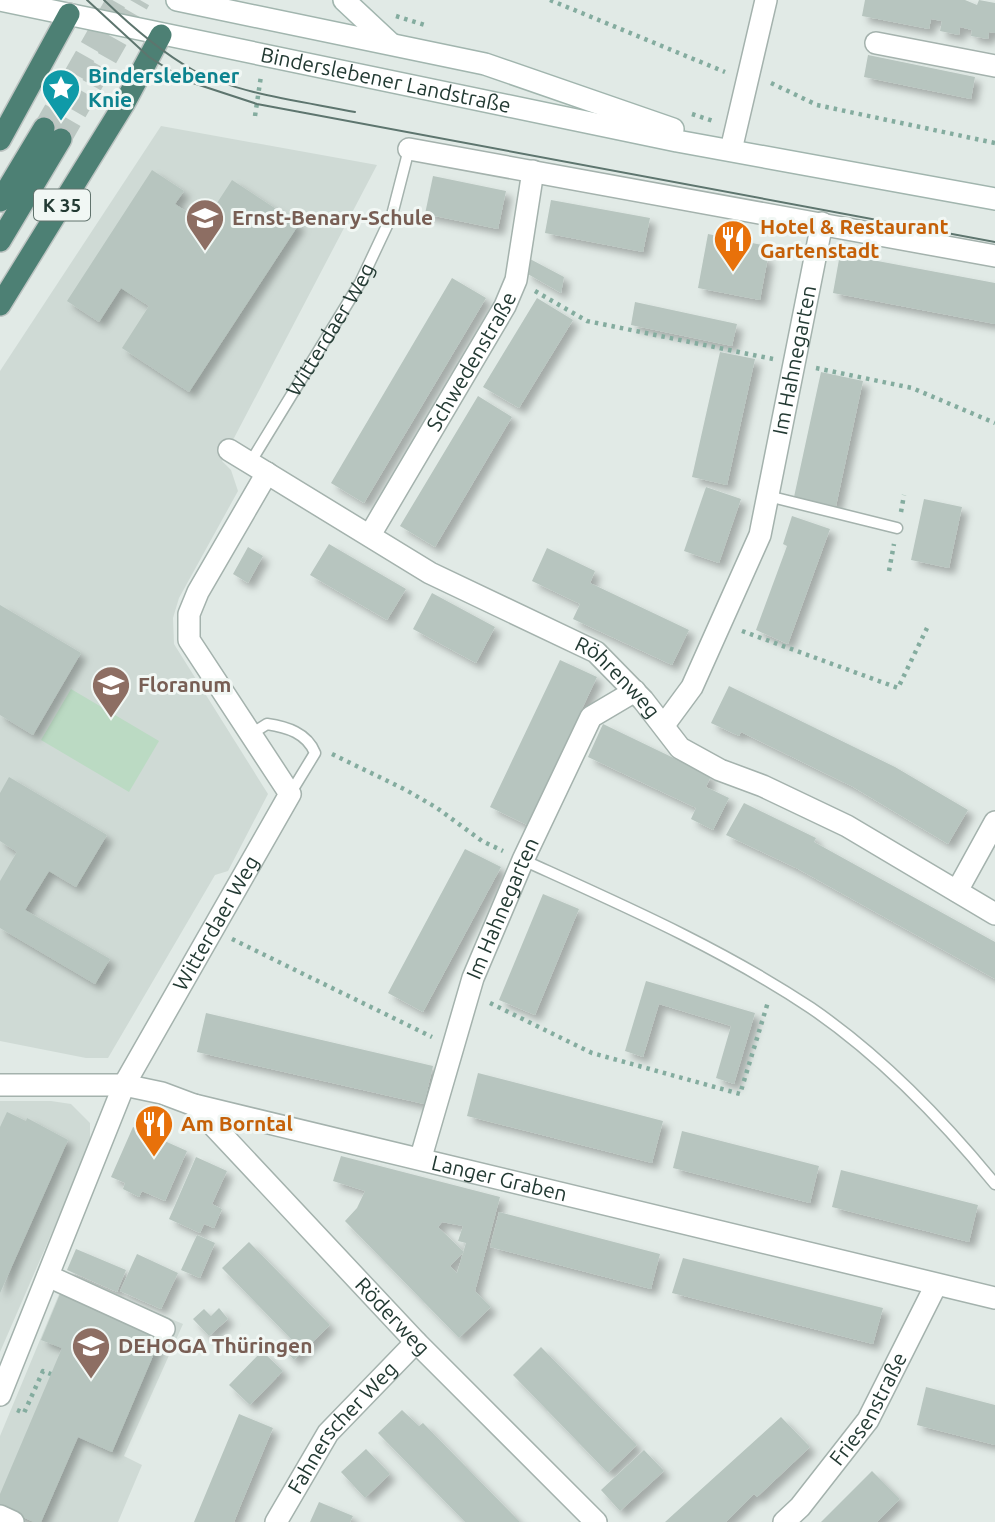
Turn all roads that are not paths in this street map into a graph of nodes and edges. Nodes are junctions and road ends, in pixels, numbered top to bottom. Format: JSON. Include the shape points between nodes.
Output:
{"nodes":[{"id":1,"x":0,"y":0,"type":"edge"},
{"id":2,"x":179,"y":0,"type":"edge"},
{"id":3,"x":344,"y":0,"type":"edge"},
{"id":4,"x":766,"y":0,"type":"edge"},
{"id":5,"x":74,"y":7,"type":"edge"},
{"id":6,"x":161,"y":35,"type":"junction"},
{"id":7,"x":876,"y":43,"type":"dead end"},
{"id":8,"x":395,"y":47,"type":"junction"},
{"id":9,"x":995,"y":66,"type":"edge"},
{"id":10,"x":0,"y":139,"type":"edge"},
{"id":11,"x":410,"y":149,"type":"joint"},
{"id":12,"x":731,"y":150,"type":"junction"},
{"id":13,"x":533,"y":171,"type":"junction"},
{"id":14,"x":995,"y":200,"type":"edge"},
{"id":15,"x":0,"y":201,"type":"edge"},
{"id":16,"x":822,"y":223,"type":"junction"},
{"id":17,"x":0,"y":241,"type":"edge"},
{"id":18,"x":995,"y":256,"type":"edge"},
{"id":19,"x":0,"y":305,"type":"edge"},
{"id":20,"x":229,"y":450,"type":"dead end"},
{"id":21,"x":258,"y":468,"type":"junction"},
{"id":22,"x":768,"y":496,"type":"junction"},
{"id":23,"x":897,"y":528,"type":"dead end"},
{"id":24,"x":370,"y":535,"type":"junction"},
{"id":25,"x":635,"y":691,"type":"junction"},
{"id":26,"x":664,"y":725,"type":"junction"},
{"id":27,"x":251,"y":734,"type":"junction"},
{"id":28,"x":290,"y":794,"type":"junction"},
{"id":29,"x":995,"y":822,"type":"edge"},
{"id":30,"x":523,"y":860,"type":"junction"},
{"id":31,"x":957,"y":891,"type":"junction"},
{"id":32,"x":995,"y":914,"type":"edge"},
{"id":33,"x":0,"y":1085,"type":"edge"},
{"id":34,"x":124,"y":1085,"type":"junction"},
{"id":35,"x":194,"y":1105,"type":"junction"},
{"id":36,"x":421,"y":1157,"type":"junction"},
{"id":37,"x":995,"y":1184,"type":"edge"},
{"id":38,"x":48,"y":1276,"type":"junction"},
{"id":39,"x":936,"y":1285,"type":"junction"},
{"id":40,"x":995,"y":1298,"type":"edge"},
{"id":41,"x":164,"y":1329,"type":"dead end"},
{"id":42,"x":416,"y":1342,"type":"junction"},
{"id":43,"x":0,"y":1395,"type":"edge"},
{"id":44,"x":0,"y":1516,"type":"edge"},
{"id":45,"x":13,"y":1522,"type":"edge"},
{"id":46,"x":276,"y":1522,"type":"edge"},
{"id":47,"x":596,"y":1522,"type":"edge"},
{"id":48,"x":784,"y":1522,"type":"edge"}],
"edges":[{"from":1,"to":5,"type":"street","name":"Binderslebener Landstraße"},
{"from":2,"to":6,"type":"street","number":"K 35"},
{"from":2,"to":8,"type":"street","name":"Binderslebener Landstraße"},
{"from":3,"to":8,"type":"street"},
{"from":4,"to":12,"type":"street"},
{"from":5,"to":6,"type":"street","name":"Binderslebener Landstraße"},
{"from":5,"to":10,"type":"highway"},
{"from":6,"to":12,"type":"street","name":"Binderslebener Landstraße"},
{"from":6,"to":19,"type":"highway","number":"K 35","via":[[124,104]]},
{"from":7,"to":9,"type":"street"},
{"from":8,"to":12,"type":"street","name":"Binderslebener Landstraße","via":[[485,64]]},
{"from":11,"to":13,"type":"street"},
{"from":11,"to":21,"type":"lane","name":"Witterdaer Weg","via":[[393,215]]},
{"from":12,"to":14,"type":"street","name":"Binderslebener Landstraße"},
{"from":13,"to":16,"type":"street"},
{"from":13,"to":24,"type":"street","name":"Schwedenstraße","via":[[516,280],[505,306]]},
{"from":15,"to":17,"type":"highway","number":"K 35","via":[[53,134]]},
{"from":16,"to":18,"type":"street"},
{"from":16,"to":22,"type":"street","name":"Im Hahnegarten"},
{"from":20,"to":21,"type":"street","name":"Röhrenweg"},
{"from":21,"to":24,"type":"street","name":"Röhrenweg"},
{"from":21,"to":27,"type":"street","name":"Witterdaer Weg","via":[[189,614],[189,640]]},
{"from":22,"to":23,"type":"lane"},
{"from":22,"to":26,"type":"street","name":"Im Hahnegarten","via":[[760,535],[721,624],[692,687]]},
{"from":24,"to":25,"type":"street","name":"Röhrenweg","via":[[430,573],[596,652]]},
{"from":25,"to":26,"type":"street","name":"Röhrenweg"},
{"from":25,"to":30,"type":"street","name":"Im Hahnegarten","via":[[591,717]]},
{"from":26,"to":31,"type":"street","name":"Röhrenweg","via":[[680,748],[847,826]]},
{"from":27,"to":28,"type":"street","name":"Witterdaer Weg"},
{"from":27,"to":28,"type":"lane","via":[[267,724],[289,728],[311,743],[315,753]]},
{"from":28,"to":34,"type":"street","name":"Witterdaer Weg"},
{"from":29,"to":31,"type":"street"},
{"from":30,"to":36,"type":"street","name":"Im Hahnegarten","via":[[468,993]]},
{"from":30,"to":37,"type":"lane","via":[[685,934],[813,1010],[892,1073],[957,1137]]},
{"from":31,"to":32,"type":"street","name":"Röhrenweg"},
{"from":33,"to":34,"type":"street","name":"Langer Graben"},
{"from":34,"to":35,"type":"street","name":"Langer Graben"},
{"from":34,"to":38,"type":"street","name":"Witterdaer Weg"},
{"from":35,"to":36,"type":"street","name":"Langer Graben"},
{"from":35,"to":42,"type":"street","name":"Röderweg"},
{"from":36,"to":39,"type":"street","name":"Langer Graben"},
{"from":38,"to":41,"type":"street"},
{"from":38,"to":43,"type":"street","name":"Witterdaer Weg"},
{"from":39,"to":40,"type":"street","name":"Langer Graben"},
{"from":39,"to":48,"type":"street","name":"Friesenstraße","via":[[868,1420]]},
{"from":42,"to":46,"type":"street","name":"Fahnerscher Weg","via":[[328,1433]]},
{"from":42,"to":47,"type":"street","name":"Röderweg"},
{"from":44,"to":45,"type":"street"}]}
